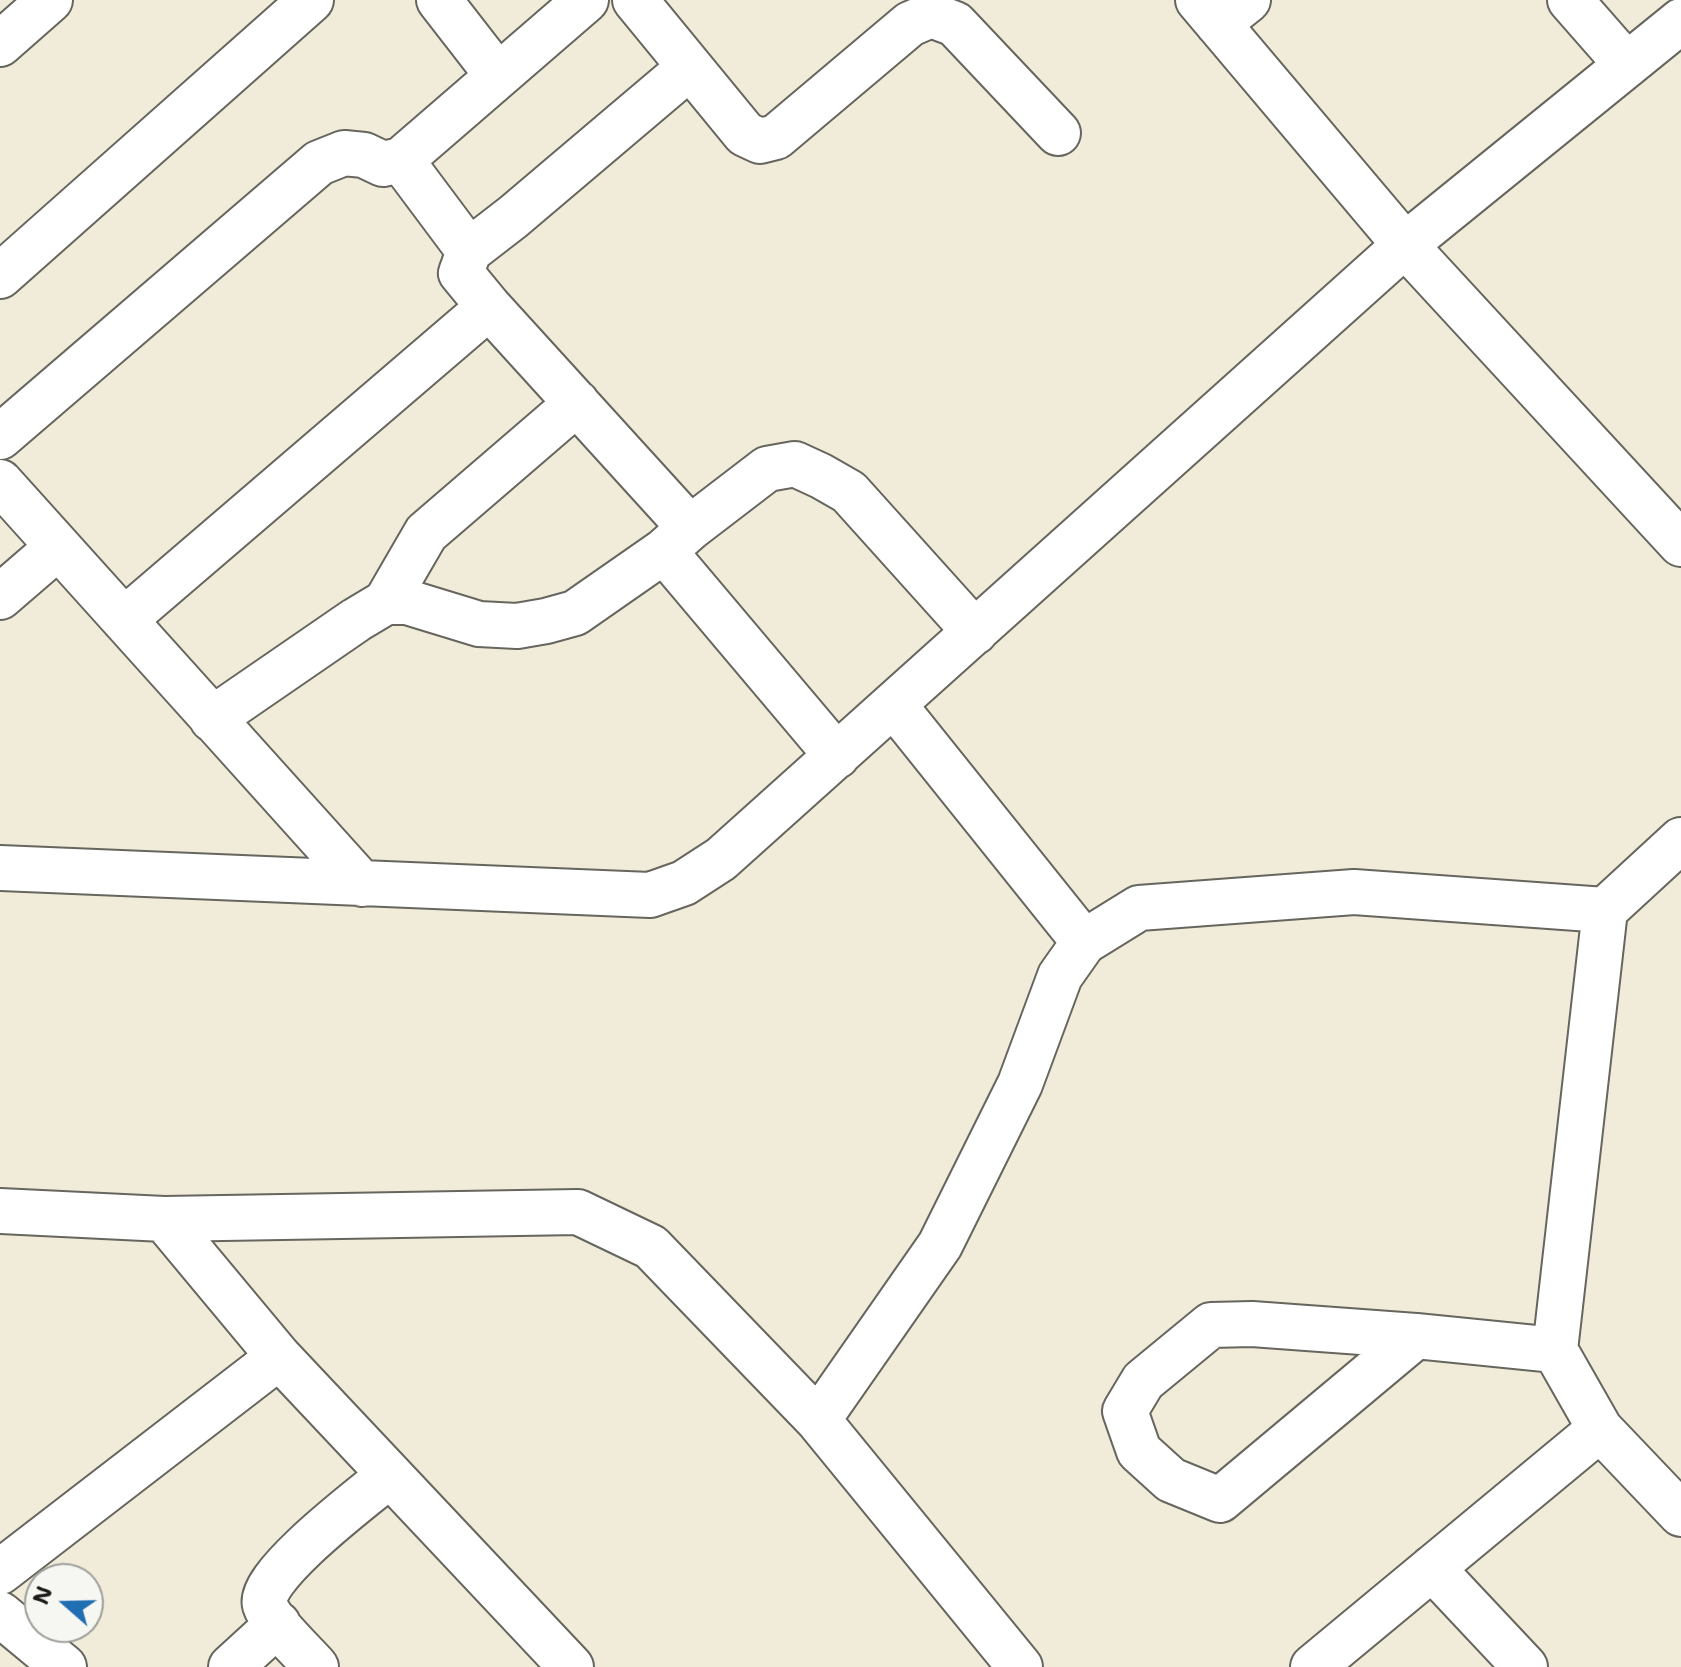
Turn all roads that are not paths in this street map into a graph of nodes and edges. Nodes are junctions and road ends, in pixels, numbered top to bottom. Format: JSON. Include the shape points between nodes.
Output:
{"nodes":[{"id":1,"x":50,"y":0,"type":"edge"},
{"id":2,"x":311,"y":0,"type":"edge"},
{"id":3,"x":439,"y":0,"type":"edge"},
{"id":4,"x":586,"y":0,"type":"edge"},
{"id":5,"x":1570,"y":0,"type":"edge"},
{"id":6,"x":658,"y":8,"type":"edge"},
{"id":7,"x":1222,"y":8,"type":"edge"},
{"id":8,"x":1681,"y":21,"type":"edge"},
{"id":9,"x":0,"y":44,"type":"edge"},
{"id":10,"x":1627,"y":65,"type":"junction"},
{"id":11,"x":690,"y":67,"type":"junction"},
{"id":12,"x":498,"y":76,"type":"junction"},
{"id":13,"x":1058,"y":133,"type":"dead end"},
{"id":14,"x":401,"y":160,"type":"junction"},
{"id":15,"x":1405,"y":245,"type":"junction"},
{"id":16,"x":469,"y":251,"type":"junction"},
{"id":17,"x":0,"y":276,"type":"edge"},
{"id":18,"x":489,"y":307,"type":"junction"},
{"id":19,"x":577,"y":403,"type":"junction"},
{"id":20,"x":0,"y":437,"type":"edge"},
{"id":21,"x":0,"y":482,"type":"edge"},
{"id":22,"x":677,"y":539,"type":"junction"},
{"id":23,"x":1681,"y":544,"type":"edge"},
{"id":24,"x":58,"y":547,"type":"junction"},
{"id":25,"x":0,"y":597,"type":"edge"},
{"id":26,"x":386,"y":602,"type":"junction"},
{"id":27,"x":124,"y":620,"type":"junction"},
{"id":28,"x":975,"y":632,"type":"junction"},
{"id":29,"x":894,"y":705,"type":"junction"},
{"id":30,"x":212,"y":719,"type":"junction"},
{"id":31,"x":837,"y":756,"type":"junction"},
{"id":32,"x":1681,"y":840,"type":"edge"},
{"id":33,"x":0,"y":868,"type":"edge"},
{"id":34,"x":362,"y":884,"type":"junction"},
{"id":35,"x":1605,"y":910,"type":"junction"},
{"id":36,"x":1084,"y":942,"type":"junction"},
{"id":37,"x":0,"y":1211,"type":"edge"},
{"id":38,"x":164,"y":1219,"type":"junction"},
{"id":39,"x":1416,"y":1336,"type":"junction"},
{"id":40,"x":1555,"y":1350,"type":"junction"},
{"id":41,"x":279,"y":1357,"type":"junction"},
{"id":42,"x":818,"y":1420,"type":"junction"},
{"id":43,"x":1600,"y":1429,"type":"junction"},
{"id":44,"x":390,"y":1475,"type":"junction"},
{"id":45,"x":1681,"y":1514,"type":"edge"},
{"id":46,"x":1432,"y":1568,"type":"junction"},
{"id":47,"x":0,"y":1572,"type":"edge"},
{"id":48,"x":0,"y":1614,"type":"edge"},
{"id":49,"x":278,"y":1624,"type":"junction"},
{"id":50,"x":64,"y":1667,"type":"edge"},
{"id":51,"x":231,"y":1667,"type":"edge"},
{"id":52,"x":316,"y":1667,"type":"edge"},
{"id":53,"x":571,"y":1667,"type":"edge"},
{"id":54,"x":1020,"y":1667,"type":"edge"},
{"id":55,"x":1313,"y":1667,"type":"edge"},
{"id":56,"x":1525,"y":1667,"type":"edge"}],
"edges":[{"from":1,"to":9,"type":"street"},
{"from":2,"to":17,"type":"street"},
{"from":3,"to":12,"type":"street"},
{"from":4,"to":12,"type":"street"},
{"from":5,"to":10,"type":"street"},
{"from":6,"to":11,"type":"street"},
{"from":7,"to":15,"type":"street"},
{"from":8,"to":10,"type":"street"},
{"from":10,"to":15,"type":"street"},
{"from":11,"to":13,"type":"street","via":[[745,134],[760,141],[776,137],[910,24],[931,15],[955,24]]},
{"from":11,"to":16,"type":"street"},
{"from":12,"to":14,"type":"street"},
{"from":14,"to":16,"type":"street"},
{"from":14,"to":20,"type":"street","via":[[383,164],[344,153],[319,163]]},
{"from":15,"to":23,"type":"street"},
{"from":15,"to":28,"type":"street"},
{"from":16,"to":18,"type":"street","via":[[461,273]]},
{"from":18,"to":19,"type":"street"},
{"from":18,"to":27,"type":"street"},
{"from":19,"to":22,"type":"street"},
{"from":19,"to":26,"type":"street","via":[[426,533]]},
{"from":21,"to":24,"type":"street"},
{"from":22,"to":26,"type":"street","via":[[575,613],[546,621],[479,624],[407,602]]},
{"from":22,"to":28,"type":"street","via":[[767,469],[795,464],[849,492]]},
{"from":22,"to":31,"type":"street"},
{"from":24,"to":25,"type":"street"},
{"from":24,"to":27,"type":"street"},
{"from":26,"to":30,"type":"street"},
{"from":27,"to":30,"type":"street"},
{"from":28,"to":29,"type":"street"},
{"from":29,"to":31,"type":"street"},
{"from":29,"to":36,"type":"street"},
{"from":30,"to":34,"type":"street"},
{"from":31,"to":34,"type":"street","via":[[721,859],[684,883],[650,895]]},
{"from":32,"to":35,"type":"street"},
{"from":33,"to":34,"type":"street"},
{"from":35,"to":36,"type":"street","via":[[1354,892],[1139,908]]},
{"from":35,"to":40,"type":"street"},
{"from":36,"to":42,"type":"street","via":[[1060,976],[1020,1084],[940,1245]]},
{"from":37,"to":38,"type":"street"},
{"from":38,"to":41,"type":"street"},
{"from":38,"to":42,"type":"street","via":[[578,1212],[651,1247]]},
{"from":39,"to":39,"type":"street","via":[[1211,1325],[1143,1381],[1125,1411],[1139,1451],[1171,1480],[1220,1500]]},
{"from":39,"to":40,"type":"street"},
{"from":40,"to":43,"type":"street"},
{"from":41,"to":44,"type":"street"},
{"from":41,"to":47,"type":"street"},
{"from":42,"to":54,"type":"street"},
{"from":43,"to":45,"type":"street"},
{"from":43,"to":46,"type":"street"},
{"from":44,"to":49,"type":"street","via":[[294,1556],[265,1592],[264,1603]]},
{"from":44,"to":53,"type":"street"},
{"from":46,"to":55,"type":"street"},
{"from":46,"to":56,"type":"street"},
{"from":48,"to":50,"type":"street"},
{"from":49,"to":51,"type":"street"},
{"from":49,"to":52,"type":"street"}]}
